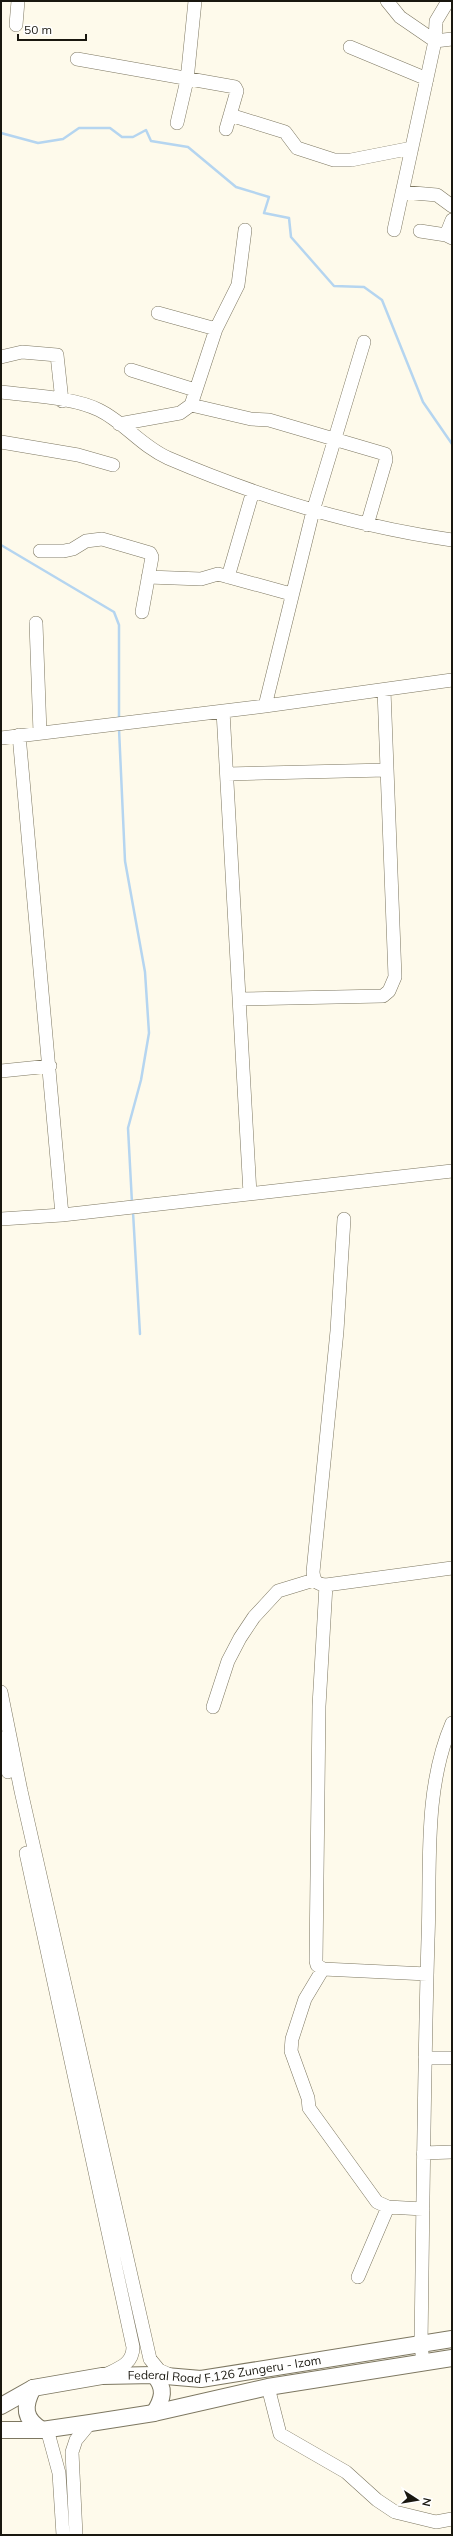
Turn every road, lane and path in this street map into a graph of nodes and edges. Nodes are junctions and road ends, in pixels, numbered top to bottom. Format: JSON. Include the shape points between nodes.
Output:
{"nodes":[{"id":1,"x":18,"y":1,"type":"edge"},
{"id":2,"x":194,"y":1,"type":"edge"},
{"id":3,"x":387,"y":1,"type":"edge"},
{"id":4,"x":448,"y":1,"type":"edge"},
{"id":5,"x":16,"y":25,"type":"dead end"},
{"id":6,"x":452,"y":39,"type":"edge"},
{"id":7,"x":435,"y":40,"type":"junction"},
{"id":8,"x":350,"y":47,"type":"dead end"},
{"id":9,"x":77,"y":59,"type":"dead end"},
{"id":10,"x":427,"y":79,"type":"junction"},
{"id":11,"x":187,"y":80,"type":"junction"},
{"id":12,"x":230,"y":115,"type":"junction"},
{"id":13,"x":177,"y":123,"type":"dead end"},
{"id":14,"x":226,"y":129,"type":"dead end"},
{"id":15,"x":412,"y":148,"type":"junction"},
{"id":16,"x":402,"y":192,"type":"junction"},
{"id":17,"x":452,"y":206,"type":"edge"},
{"id":18,"x":452,"y":220,"type":"edge"},
{"id":19,"x":245,"y":230,"type":"dead end"},
{"id":20,"x":394,"y":230,"type":"dead end"},
{"id":21,"x":420,"y":231,"type":"dead end"},
{"id":22,"x":449,"y":236,"type":"edge"},
{"id":23,"x":158,"y":313,"type":"dead end"},
{"id":24,"x":216,"y":329,"type":"junction"},
{"id":25,"x":364,"y":342,"type":"dead end"},
{"id":26,"x":1,"y":357,"type":"edge"},
{"id":27,"x":131,"y":370,"type":"dead end"},
{"id":28,"x":195,"y":390,"type":"junction"},
{"id":29,"x":1,"y":392,"type":"edge"},
{"id":30,"x":62,"y":401,"type":"junction"},
{"id":31,"x":191,"y":405,"type":"junction"},
{"id":32,"x":119,"y":424,"type":"junction"},
{"id":33,"x":335,"y":438,"type":"junction"},
{"id":34,"x":1,"y":442,"type":"edge"},
{"id":35,"x":112,"y":465,"type":"dead end"},
{"id":36,"x":253,"y":491,"type":"junction"},
{"id":37,"x":313,"y":511,"type":"junction"},
{"id":38,"x":367,"y":525,"type":"junction"},
{"id":39,"x":452,"y":540,"type":"edge"},
{"id":40,"x":40,"y":551,"type":"dead end"},
{"id":41,"x":148,"y":577,"type":"junction"},
{"id":42,"x":228,"y":577,"type":"junction"},
{"id":43,"x":291,"y":594,"type":"junction"},
{"id":44,"x":142,"y":612,"type":"dead end"},
{"id":45,"x":36,"y":623,"type":"dead end"},
{"id":46,"x":452,"y":680,"type":"edge"},
{"id":47,"x":384,"y":690,"type":"junction"},
{"id":48,"x":265,"y":706,"type":"junction"},
{"id":49,"x":223,"y":711,"type":"junction"},
{"id":50,"x":40,"y":733,"type":"junction"},
{"id":51,"x":19,"y":735,"type":"junction"},
{"id":52,"x":1,"y":738,"type":"edge"},
{"id":53,"x":386,"y":770,"type":"junction"},
{"id":54,"x":226,"y":774,"type":"junction"},
{"id":55,"x":239,"y":999,"type":"junction"},
{"id":56,"x":50,"y":1066,"type":"junction"},
{"id":57,"x":1,"y":1071,"type":"edge"},
{"id":58,"x":452,"y":1171,"type":"edge"},
{"id":59,"x":250,"y":1194,"type":"junction"},
{"id":60,"x":62,"y":1215,"type":"junction"},
{"id":61,"x":1,"y":1219,"type":"edge"},
{"id":62,"x":344,"y":1219,"type":"dead end"},
{"id":63,"x":452,"y":1568,"type":"edge"},
{"id":64,"x":320,"y":1582,"type":"junction"},
{"id":65,"x":1,"y":1692,"type":"edge"},
{"id":66,"x":213,"y":1707,"type":"dead end"},
{"id":67,"x":452,"y":1723,"type":"edge"},
{"id":68,"x":1,"y":1738,"type":"edge"},
{"id":69,"x":323,"y":1969,"type":"junction"},
{"id":70,"x":427,"y":1974,"type":"junction"},
{"id":71,"x":425,"y":2058,"type":"junction"},
{"id":72,"x":452,"y":2058,"type":"edge"},
{"id":73,"x":452,"y":2152,"type":"edge"},
{"id":74,"x":423,"y":2153,"type":"junction"},
{"id":75,"x":388,"y":2207,"type":"junction"},
{"id":76,"x":422,"y":2209,"type":"junction"},
{"id":77,"x":358,"y":2277,"type":"dead end"},
{"id":78,"x":452,"y":2339,"type":"edge"},
{"id":79,"x":421,"y":2344,"type":"junction"},
{"id":80,"x":452,"y":2358,"type":"edge"},
{"id":81,"x":423,"y":2363,"type":"junction"},
{"id":82,"x":154,"y":2375,"type":"junction"},
{"id":83,"x":102,"y":2376,"type":"junction"},
{"id":84,"x":177,"y":2377,"type":"junction"},
{"id":85,"x":268,"y":2387,"type":"junction"},
{"id":86,"x":33,"y":2388,"type":"junction"},
{"id":87,"x":1,"y":2406,"type":"edge"},
{"id":88,"x":154,"y":2413,"type":"junction"},
{"id":89,"x":90,"y":2423,"type":"junction"},
{"id":90,"x":1,"y":2430,"type":"edge"},
{"id":91,"x":44,"y":2430,"type":"junction"},
{"id":92,"x":452,"y":2519,"type":"edge"},
{"id":93,"x":63,"y":2535,"type":"edge"},
{"id":94,"x":76,"y":2535,"type":"edge"}],
"edges":[{"from":1,"to":5,"type":"street"},
{"from":2,"to":11,"type":"street"},
{"from":3,"to":7,"type":"street","via":[[400,17]]},
{"from":4,"to":7,"type":"street","via":[[436,21]]},
{"from":6,"to":7,"type":"street"},
{"from":7,"to":10,"type":"street"},
{"from":8,"to":10,"type":"street"},
{"from":9,"to":11,"type":"street"},
{"from":10,"to":15,"type":"street"},
{"from":11,"to":12,"type":"street","via":[[237,88]]},
{"from":11,"to":13,"type":"street"},
{"from":12,"to":14,"type":"street"},
{"from":12,"to":15,"type":"street","via":[[285,132],[297,148],[334,160],[351,160]]},
{"from":15,"to":16,"type":"street"},
{"from":16,"to":17,"type":"street","via":[[437,195]]},
{"from":16,"to":20,"type":"street"},
{"from":18,"to":22,"type":"street"},
{"from":19,"to":24,"type":"street","via":[[240,276]]},
{"from":21,"to":22,"type":"street"},
{"from":23,"to":24,"type":"street"},
{"from":24,"to":28,"type":"street"},
{"from":25,"to":33,"type":"street"},
{"from":26,"to":30,"type":"street","via":[[22,352],[57,355]]},
{"from":27,"to":28,"type":"street"},
{"from":28,"to":31,"type":"street"},
{"from":29,"to":30,"type":"street"},
{"from":30,"to":32,"type":"street","via":[[93,407]]},
{"from":31,"to":32,"type":"street","via":[[180,413]]},
{"from":31,"to":33,"type":"street","via":[[251,419],[269,420]]},
{"from":32,"to":36,"type":"street","via":[[153,451]]},
{"from":33,"to":37,"type":"street"},
{"from":33,"to":38,"type":"street","via":[[383,453],[386,457]]},
{"from":34,"to":35,"type":"street","via":[[78,455]]},
{"from":36,"to":37,"type":"street"},
{"from":36,"to":42,"type":"street"},
{"from":37,"to":38,"type":"street"},
{"from":37,"to":43,"type":"street"},
{"from":38,"to":39,"type":"street"},
{"from":40,"to":41,"type":"street","via":[[72,550],[86,541],[102,539],[150,553],[152,556]]},
{"from":41,"to":42,"type":"street","via":[[201,579],[213,573]]},
{"from":41,"to":44,"type":"street"},
{"from":42,"to":43,"type":"street"},
{"from":43,"to":48,"type":"street"},
{"from":45,"to":50,"type":"street"},
{"from":46,"to":47,"type":"street"},
{"from":47,"to":48,"type":"street"},
{"from":47,"to":53,"type":"street"},
{"from":48,"to":49,"type":"street"},
{"from":49,"to":50,"type":"street"},
{"from":49,"to":54,"type":"street"},
{"from":50,"to":51,"type":"street"},
{"from":51,"to":52,"type":"street"},
{"from":51,"to":56,"type":"street"},
{"from":53,"to":54,"type":"street"},
{"from":53,"to":55,"type":"street","via":[[394,977],[389,991],[384,996]]},
{"from":54,"to":55,"type":"street"},
{"from":55,"to":59,"type":"street"},
{"from":56,"to":57,"type":"street"},
{"from":56,"to":60,"type":"street"},
{"from":58,"to":59,"type":"street"},
{"from":59,"to":60,"type":"street"},
{"from":60,"to":61,"type":"street"},
{"from":62,"to":64,"type":"street","via":[[337,1331],[313,1572]]},
{"from":63,"to":64,"type":"street"},
{"from":64,"to":66,"type":"street","via":[[278,1591],[254,1617],[228,1661]]},
{"from":64,"to":69,"type":"street","via":[[316,1961]]},
{"from":65,"to":84,"type":"street","via":[[150,2359],[159,2370]]},
{"from":67,"to":70,"type":"street","via":[[440,1757],[433,1804]]},
{"from":68,"to":83,"type":"street","via":[[133,2347],[130,2361],[125,2366]]},
{"from":69,"to":70,"type":"street"},
{"from":69,"to":75,"type":"street","via":[[306,1996],[292,2039],[291,2051],[308,2098],[309,2108],[377,2202]]},
{"from":70,"to":71,"type":"street"},
{"from":71,"to":72,"type":"street"},
{"from":71,"to":74,"type":"street"},
{"from":73,"to":74,"type":"street"},
{"from":74,"to":76,"type":"street"},
{"from":75,"to":76,"type":"street"},
{"from":75,"to":77,"type":"street"},
{"from":76,"to":79,"type":"street"},
{"from":78,"to":79,"type":"main road","name":"Federal Road F.126 Zungeru - Izom"},
{"from":79,"to":81,"type":"street"},
{"from":79,"to":84,"type":"main road","name":"Federal Road F.126 Zungeru - Izom","via":[[201,2379]]},
{"from":80,"to":81,"type":"main road","name":"Federal Road F.126 Zungeru - Izom"},
{"from":81,"to":85,"type":"main road","name":"Federal Road F.126 Zungeru - Izom"},
{"from":82,"to":83,"type":"main road","name":"Federal Road F.126 Zungeru - Izom"},
{"from":82,"to":84,"type":"main road","name":"Federal Road F.126 Zungeru - Izom"},
{"from":82,"to":88,"type":"main road","via":[[161,2384],[163,2393]]},
{"from":83,"to":86,"type":"main road","name":"Federal Road F.126 Zungeru - Izom"},
{"from":85,"to":88,"type":"main road","name":"Federal Road F.126 Zungeru - Izom"},
{"from":85,"to":92,"type":"street","via":[[280,2434],[346,2472],[377,2500],[395,2512],[430,2521]]},
{"from":86,"to":87,"type":"main road","name":"Federal Road F.126 Zungeru - Izom"},
{"from":86,"to":91,"type":"main road","via":[[25,2408],[26,2415],[30,2422]]},
{"from":88,"to":89,"type":"main road","name":"Federal Road F.126 Zungeru - Izom"},
{"from":89,"to":91,"type":"main road","name":"Federal Road F.126 Zungeru - Izom"},
{"from":89,"to":94,"type":"street","via":[[76,2440],[72,2452]]},
{"from":90,"to":91,"type":"main road","name":"Federal Road F.126 Zungeru - Izom"},
{"from":91,"to":93,"type":"street","via":[[59,2473]]}]}
